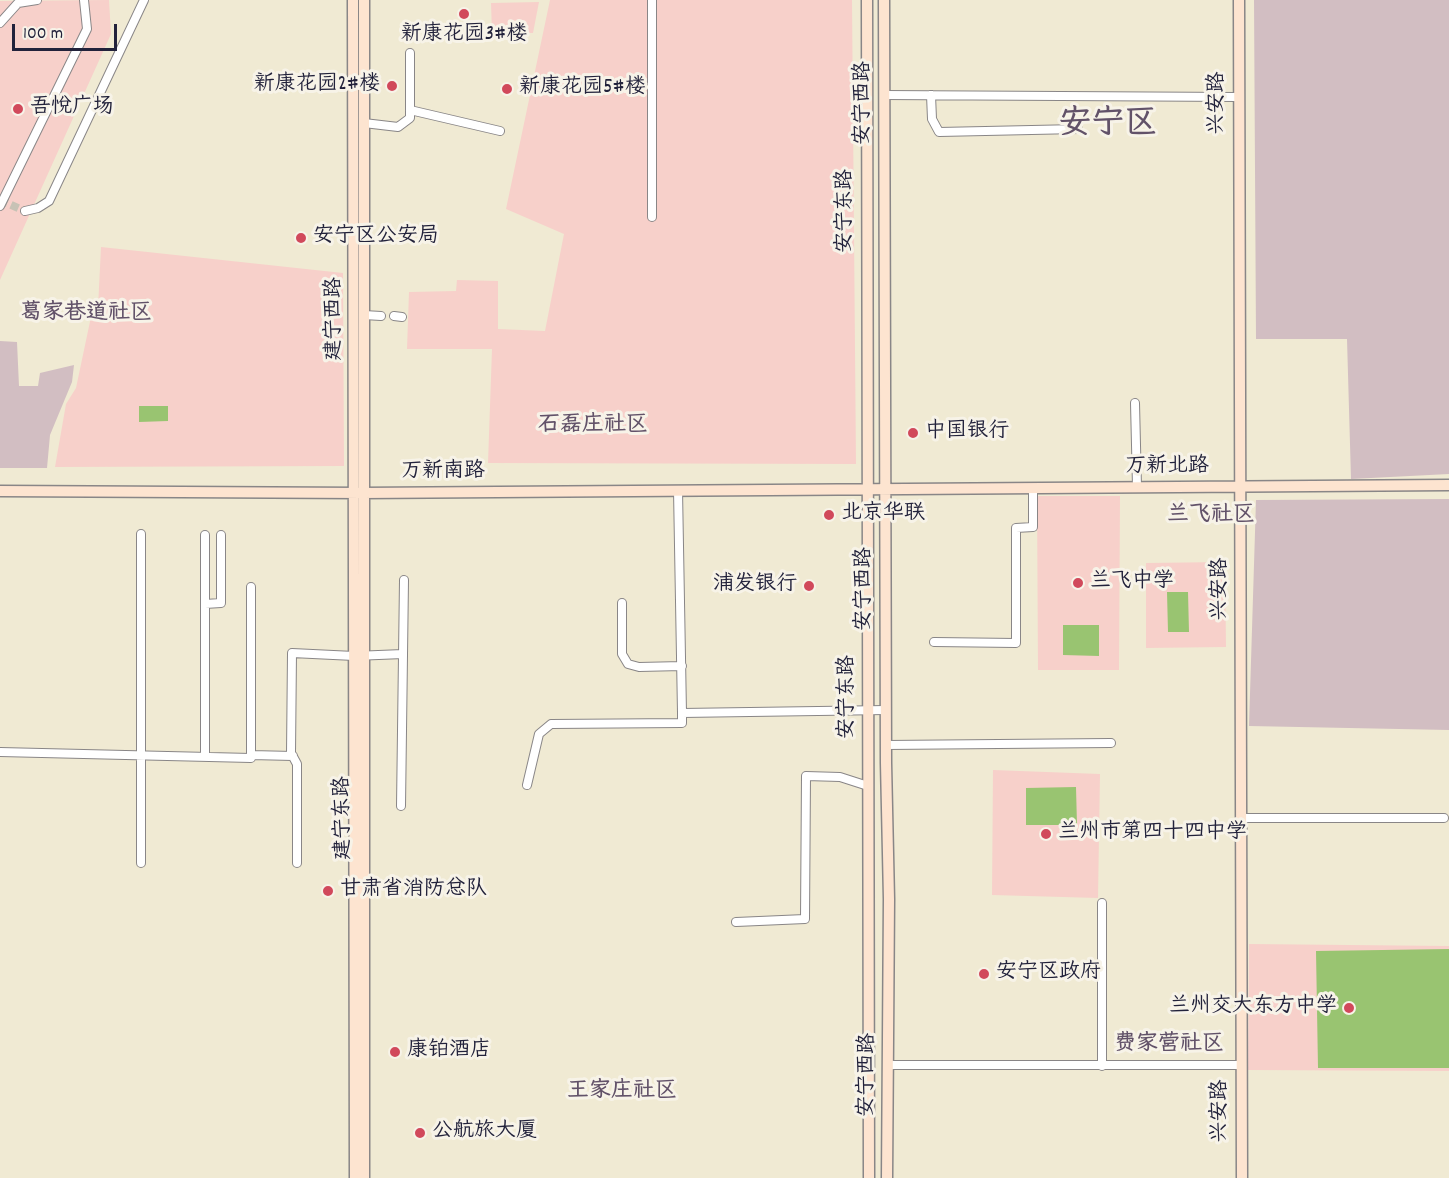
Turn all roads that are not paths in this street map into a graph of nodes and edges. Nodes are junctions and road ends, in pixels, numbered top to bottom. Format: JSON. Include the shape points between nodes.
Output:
{"nodes":[{"id":1,"x":37,"y":0,"type":"edge"},
{"id":2,"x":84,"y":0,"type":"edge"},
{"id":3,"x":144,"y":0,"type":"edge"},
{"id":4,"x":353,"y":0,"type":"edge"},
{"id":5,"x":364,"y":0,"type":"edge"},
{"id":6,"x":652,"y":0,"type":"edge"},
{"id":7,"x":1239,"y":0,"type":"edge"},
{"id":8,"x":867,"y":4,"type":"edge"},
{"id":9,"x":884,"y":5,"type":"edge"},
{"id":10,"x":0,"y":23,"type":"edge"},
{"id":11,"x":410,"y":53,"type":"dead end"},
{"id":12,"x":884,"y":95,"type":"junction"},
{"id":13,"x":931,"y":96,"type":"junction"},
{"id":14,"x":1238,"y":97,"type":"junction"},
{"id":15,"x":410,"y":110,"type":"junction"},
{"id":16,"x":364,"y":123,"type":"junction"},
{"id":17,"x":1078,"y":129,"type":"dead end"},
{"id":18,"x":500,"y":131,"type":"dead end"},
{"id":19,"x":0,"y":206,"type":"edge"},
{"id":20,"x":25,"y":211,"type":"dead end"},
{"id":21,"x":652,"y":217,"type":"dead end"},
{"id":22,"x":364,"y":315,"type":"junction"},
{"id":23,"x":381,"y":316,"type":"dead end"},
{"id":24,"x":1135,"y":403,"type":"dead end"},
{"id":25,"x":1449,"y":485,"type":"edge"},
{"id":26,"x":1137,"y":487,"type":"junction"},
{"id":27,"x":1242,"y":487,"type":"junction"},
{"id":28,"x":868,"y":488,"type":"junction"},
{"id":29,"x":885,"y":488,"type":"junction"},
{"id":30,"x":1033,"y":488,"type":"junction"},
{"id":31,"x":678,"y":490,"type":"junction"},
{"id":32,"x":0,"y":491,"type":"edge"},
{"id":33,"x":359,"y":493,"type":"junction"},
{"id":34,"x":141,"y":534,"type":"dead end"},
{"id":35,"x":205,"y":535,"type":"dead end"},
{"id":36,"x":220,"y":535,"type":"dead end"},
{"id":37,"x":404,"y":580,"type":"dead end"},
{"id":38,"x":251,"y":587,"type":"dead end"},
{"id":39,"x":622,"y":603,"type":"dead end"},
{"id":40,"x":205,"y":604,"type":"junction"},
{"id":41,"x":934,"y":642,"type":"dead end"},
{"id":42,"x":403,"y":654,"type":"junction"},
{"id":43,"x":358,"y":656,"type":"junction"},
{"id":44,"x":682,"y":666,"type":"junction"},
{"id":45,"x":886,"y":710,"type":"junction"},
{"id":46,"x":868,"y":711,"type":"junction"},
{"id":47,"x":682,"y":713,"type":"junction"},
{"id":48,"x":1111,"y":743,"type":"dead end"},
{"id":49,"x":886,"y":745,"type":"junction"},
{"id":50,"x":0,"y":752,"type":"edge"},
{"id":51,"x":251,"y":755,"type":"junction"},
{"id":52,"x":141,"y":756,"type":"junction"},
{"id":53,"x":293,"y":756,"type":"junction"},
{"id":54,"x":205,"y":757,"type":"junction"},
{"id":55,"x":527,"y":785,"type":"dead end"},
{"id":56,"x":868,"y":786,"type":"junction"},
{"id":57,"x":401,"y":806,"type":"dead end"},
{"id":58,"x":1242,"y":818,"type":"junction"},
{"id":59,"x":1444,"y":818,"type":"dead end"},
{"id":60,"x":141,"y":863,"type":"dead end"},
{"id":61,"x":297,"y":863,"type":"dead end"},
{"id":62,"x":1102,"y":903,"type":"dead end"},
{"id":63,"x":736,"y":922,"type":"dead end"},
{"id":64,"x":889,"y":1065,"type":"junction"},
{"id":65,"x":1242,"y":1065,"type":"junction"},
{"id":66,"x":1102,"y":1066,"type":"junction"},
{"id":67,"x":356,"y":1178,"type":"edge"},
{"id":68,"x":364,"y":1178,"type":"edge"},
{"id":69,"x":869,"y":1178,"type":"edge"},
{"id":70,"x":887,"y":1178,"type":"edge"},
{"id":71,"x":1242,"y":1178,"type":"edge"}],
"edges":[{"from":1,"to":10,"type":"street","via":[[18,3]]},
{"from":2,"to":19,"type":"street","via":[[87,29]]},
{"from":3,"to":20,"type":"street","via":[[49,201]]},
{"from":4,"to":33,"type":"main road","name":"建宁西路"},
{"from":5,"to":16,"type":"main road","name":"建宁西路"},
{"from":6,"to":21,"type":"street"},
{"from":7,"to":14,"type":"main road","name":"兴安路"},
{"from":8,"to":9,"type":"main road"},
{"from":8,"to":28,"type":"main road","name":"安宁东路"},
{"from":9,"to":12,"type":"main road","name":"安宁西路"},
{"from":11,"to":15,"type":"street"},
{"from":12,"to":13,"type":"street"},
{"from":12,"to":29,"type":"main road","name":"安宁西路"},
{"from":13,"to":14,"type":"street"},
{"from":13,"to":17,"type":"street","via":[[932,119],[939,132]]},
{"from":14,"to":27,"type":"main road","name":"兴安路"},
{"from":15,"to":16,"type":"street","via":[[410,118],[398,127]]},
{"from":15,"to":18,"type":"street"},
{"from":16,"to":22,"type":"main road","name":"建宁西路"},
{"from":22,"to":23,"type":"street"},
{"from":22,"to":33,"type":"main road","name":"建宁西路"},
{"from":24,"to":26,"type":"street"},
{"from":25,"to":27,"type":"main road","name":"万新北路"},
{"from":26,"to":27,"type":"main road","name":"万新北路"},
{"from":26,"to":30,"type":"main road","name":"万新北路"},
{"from":27,"to":58,"type":"main road","name":"兴安路"},
{"from":28,"to":29,"type":"main road","name":"万新南路"},
{"from":28,"to":31,"type":"main road","name":"万新南路"},
{"from":28,"to":46,"type":"main road","name":"安宁东路"},
{"from":29,"to":30,"type":"main road","name":"万新北路"},
{"from":29,"to":45,"type":"main road","name":"安宁西路"},
{"from":30,"to":41,"type":"street","via":[[1033,527],[1016,528],[1016,643]]},
{"from":31,"to":33,"type":"main road","name":"万新南路"},
{"from":31,"to":44,"type":"street"},
{"from":32,"to":33,"type":"main road","name":"万新南路"},
{"from":33,"to":43,"type":"main road","name":"建宁东路"},
{"from":34,"to":52,"type":"street"},
{"from":35,"to":40,"type":"street"},
{"from":36,"to":40,"type":"street","via":[[220,603]]},
{"from":37,"to":42,"type":"street"},
{"from":38,"to":51,"type":"street"},
{"from":39,"to":44,"type":"street","via":[[622,654],[628,664]]},
{"from":40,"to":54,"type":"street"},
{"from":42,"to":43,"type":"street"},
{"from":42,"to":57,"type":"street"},
{"from":43,"to":53,"type":"street","via":[[292,653]]},
{"from":43,"to":67,"type":"main road","name":"建宁东路"},
{"from":43,"to":68,"type":"main road","name":"建宁东路"},
{"from":44,"to":47,"type":"street"},
{"from":45,"to":46,"type":"street"},
{"from":45,"to":49,"type":"main road","name":"安宁西路"},
{"from":46,"to":47,"type":"street"},
{"from":46,"to":56,"type":"main road","name":"安宁东路"},
{"from":47,"to":55,"type":"street","via":[[682,723],[551,724],[539,734]]},
{"from":48,"to":49,"type":"street"},
{"from":49,"to":64,"type":"main road","name":"安宁西路"},
{"from":50,"to":52,"type":"street"},
{"from":51,"to":53,"type":"street"},
{"from":51,"to":54,"type":"street","via":[[251,759]]},
{"from":52,"to":54,"type":"street"},
{"from":52,"to":60,"type":"street"},
{"from":53,"to":61,"type":"street","via":[[297,764]]},
{"from":56,"to":63,"type":"street","via":[[840,777],[806,776],[805,919]]},
{"from":56,"to":69,"type":"main road","name":"安宁东路"},
{"from":58,"to":59,"type":"street"},
{"from":58,"to":65,"type":"main road","name":"兴安路"},
{"from":62,"to":66,"type":"street"},
{"from":64,"to":66,"type":"street"},
{"from":64,"to":70,"type":"main road","name":"安宁西路"},
{"from":65,"to":66,"type":"street"},
{"from":65,"to":71,"type":"main road","name":"兴安路"}]}
